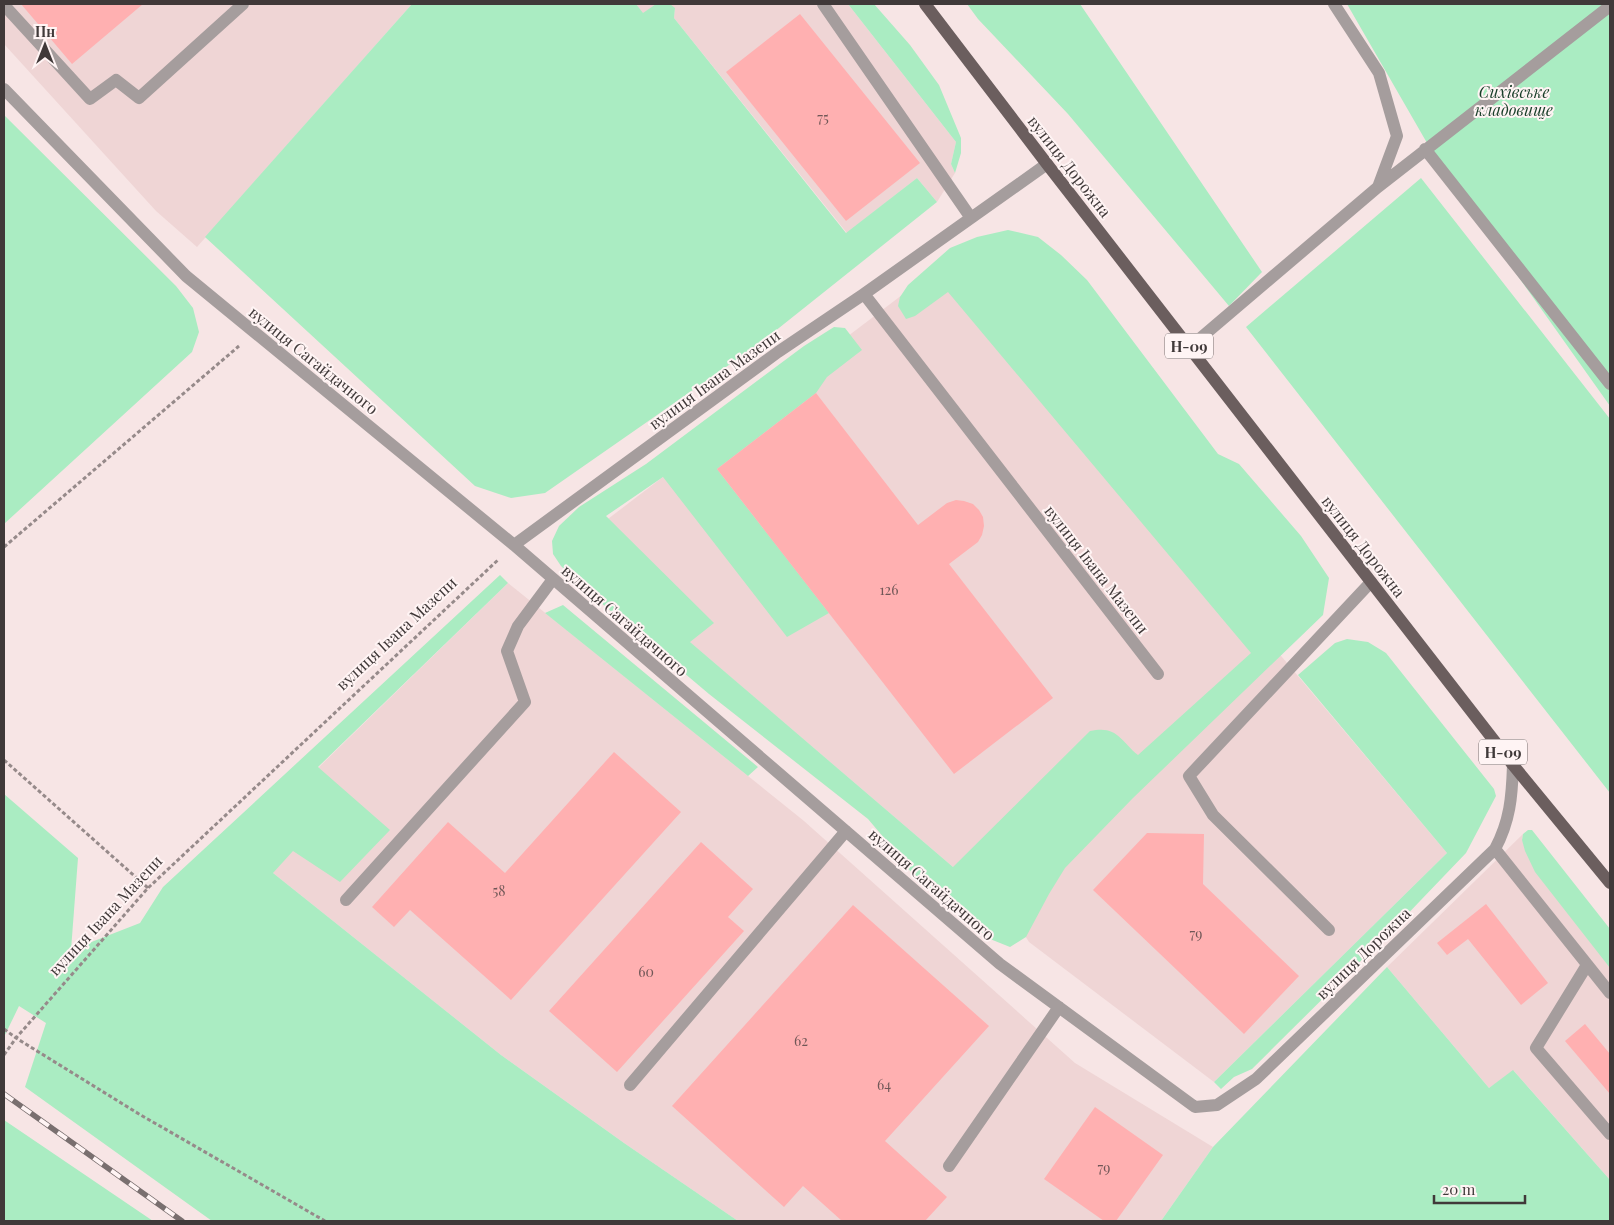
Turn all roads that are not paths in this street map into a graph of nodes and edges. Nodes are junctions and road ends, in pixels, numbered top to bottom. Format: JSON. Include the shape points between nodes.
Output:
{"nodes":[{"id":1,"x":243,"y":4,"type":"edge"},
{"id":2,"x":823,"y":4,"type":"edge"},
{"id":3,"x":925,"y":4,"type":"edge"},
{"id":4,"x":1334,"y":4,"type":"edge"},
{"id":5,"x":4,"y":6,"type":"edge"},
{"id":6,"x":1610,"y":6,"type":"edge"},
{"id":7,"x":4,"y":88,"type":"edge"},
{"id":8,"x":1426,"y":149,"type":"junction"},
{"id":9,"x":1047,"y":164,"type":"junction"},
{"id":10,"x":1378,"y":187,"type":"junction"},
{"id":11,"x":971,"y":218,"type":"junction"},
{"id":12,"x":864,"y":294,"type":"junction"},
{"id":13,"x":1190,"y":348,"type":"junction"},
{"id":14,"x":1610,"y":384,"type":"edge"},
{"id":15,"x":514,"y":545,"type":"junction"},
{"id":16,"x":553,"y":579,"type":"junction"},
{"id":17,"x":1371,"y":582,"type":"junction"},
{"id":18,"x":1158,"y":674,"type":"dead end"},
{"id":19,"x":1513,"y":765,"type":"junction"},
{"id":20,"x":846,"y":831,"type":"junction"},
{"id":21,"x":1495,"y":849,"type":"junction"},
{"id":22,"x":1610,"y":884,"type":"edge"},
{"id":23,"x":346,"y":900,"type":"dead end"},
{"id":24,"x":1329,"y":930,"type":"dead end"},
{"id":25,"x":1587,"y":965,"type":"junction"},
{"id":26,"x":1610,"y":994,"type":"edge"},
{"id":27,"x":1059,"y":1006,"type":"junction"},
{"id":28,"x":1256,"y":1079,"type":"joint"},
{"id":29,"x":630,"y":1085,"type":"dead end"},
{"id":30,"x":1610,"y":1134,"type":"edge"},
{"id":31,"x":949,"y":1166,"type":"dead end"}],
"edges":[{"from":1,"to":5,"type":"street","via":[[139,98],[116,80],[90,99]]},
{"from":2,"to":11,"type":"street"},
{"from":3,"to":9,"type":"main road","name":"вулиця Дорожна","number":"Н-09"},
{"from":4,"to":10,"type":"street","via":[[1379,73],[1397,136]]},
{"from":6,"to":8,"type":"street"},
{"from":7,"to":15,"type":"street","name":"вулиця Сагайдачного","via":[[186,276]]},
{"from":8,"to":10,"type":"street"},
{"from":8,"to":14,"type":"street"},
{"from":9,"to":11,"type":"street","name":"вулиця Івана Мазепи"},
{"from":9,"to":13,"type":"main road","name":"вулиця Дорожна","number":"Н-09"},
{"from":10,"to":13,"type":"street"},
{"from":11,"to":12,"type":"street","name":"вулиця Івана Мазепи"},
{"from":12,"to":15,"type":"street","name":"вулиця Івана Мазепи","via":[[778,352]]},
{"from":12,"to":18,"type":"street","name":"вулиця Івана Мазепи"},
{"from":13,"to":17,"type":"main road","name":"вулиця Дорожна","number":"Н-09"},
{"from":15,"to":16,"type":"street","name":"вулиця Сагайдачного"},
{"from":16,"to":20,"type":"street","name":"вулиця Сагайдачного"},
{"from":16,"to":23,"type":"street","via":[[518,626],[507,651],[526,702]]},
{"from":17,"to":19,"type":"main road","name":"вулиця Дорожна","number":"Н-09"},
{"from":17,"to":24,"type":"street","via":[[1189,776],[1213,815]]},
{"from":19,"to":21,"type":"street","name":"вулиця Дорожна","via":[[1508,818]]},
{"from":19,"to":22,"type":"main road","name":"вулиця Дорожна","number":"Н-09"},
{"from":20,"to":27,"type":"street","name":"вулиця Сагайдачного","via":[[1000,964]]},
{"from":20,"to":29,"type":"street"},
{"from":21,"to":25,"type":"street"},
{"from":21,"to":28,"type":"street","name":"вулиця Дорожна"},
{"from":25,"to":26,"type":"street"},
{"from":25,"to":30,"type":"street","via":[[1536,1048]]},
{"from":27,"to":28,"type":"street","name":"вулиця Сагайдачного","via":[[1195,1107],[1217,1105]]},
{"from":27,"to":31,"type":"street"}]}
